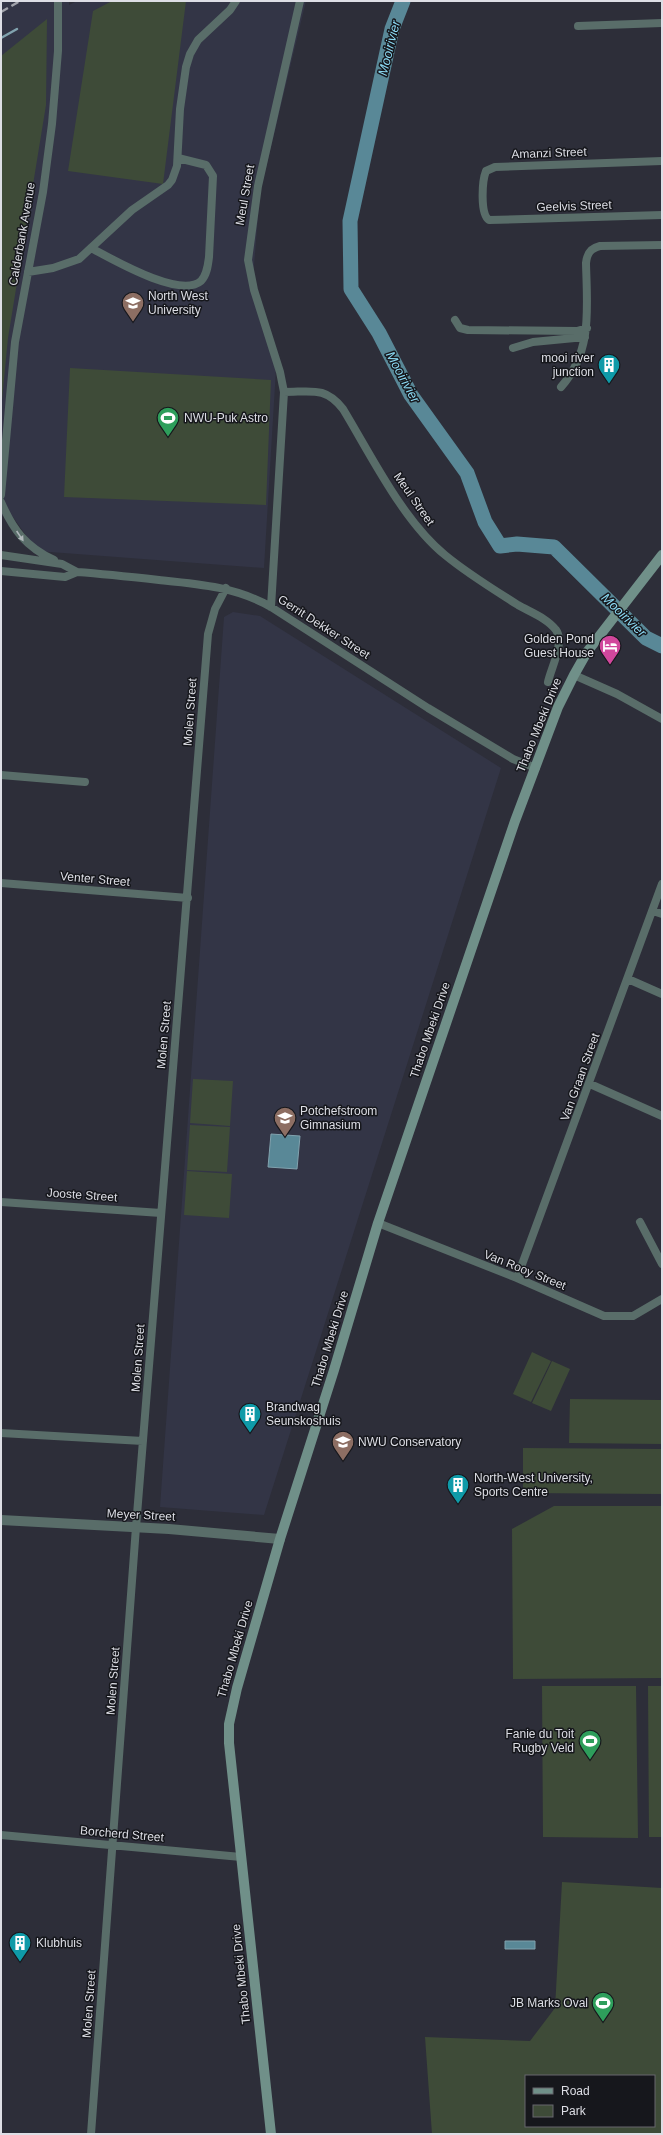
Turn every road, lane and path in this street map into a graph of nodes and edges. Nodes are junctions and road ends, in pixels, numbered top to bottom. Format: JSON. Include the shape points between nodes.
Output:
{"nodes":[{"id":1,"x":236,"y":1,"type":"edge"},
{"id":2,"x":300,"y":1,"type":"edge"},
{"id":3,"x":58,"y":3,"type":"edge"},
{"id":4,"x":662,"y":23,"type":"edge"},
{"id":5,"x":578,"y":26,"type":"dead end"},
{"id":6,"x":178,"y":158,"type":"junction"},
{"id":7,"x":662,"y":161,"type":"edge"},
{"id":8,"x":662,"y":215,"type":"edge"},
{"id":9,"x":486,"y":218,"type":"joint"},
{"id":10,"x":662,"y":245,"type":"edge"},
{"id":11,"x":91,"y":248,"type":"junction"},
{"id":12,"x":28,"y":272,"type":"junction"},
{"id":13,"x":455,"y":320,"type":"dead end"},
{"id":14,"x":587,"y":328,"type":"junction"},
{"id":15,"x":585,"y":337,"type":"junction"},
{"id":16,"x":513,"y":348,"type":"dead end"},
{"id":17,"x":561,"y":387,"type":"dead end"},
{"id":18,"x":284,"y":392,"type":"junction"},
{"id":19,"x":1,"y":495,"type":"edge"},
{"id":20,"x":1,"y":502,"type":"edge"},
{"id":21,"x":1,"y":555,"type":"edge"},
{"id":22,"x":662,"y":555,"type":"edge"},
{"id":23,"x":62,"y":564,"type":"junction"},
{"id":24,"x":1,"y":571,"type":"edge"},
{"id":25,"x":76,"y":572,"type":"junction"},
{"id":26,"x":226,"y":588,"type":"junction"},
{"id":27,"x":271,"y":608,"type":"junction"},
{"id":28,"x":574,"y":675,"type":"junction"},
{"id":29,"x":548,"y":682,"type":"dead end"},
{"id":30,"x":662,"y":719,"type":"edge"},
{"id":31,"x":536,"y":768,"type":"junction"},
{"id":32,"x":1,"y":775,"type":"edge"},
{"id":33,"x":85,"y":782,"type":"dead end"},
{"id":34,"x":1,"y":883,"type":"edge"},
{"id":35,"x":662,"y":884,"type":"edge"},
{"id":36,"x":188,"y":898,"type":"junction"},
{"id":37,"x":653,"y":911,"type":"junction"},
{"id":38,"x":662,"y":914,"type":"edge"},
{"id":39,"x":628,"y":979,"type":"junction"},
{"id":40,"x":662,"y":994,"type":"edge"},
{"id":41,"x":590,"y":1084,"type":"junction"},
{"id":42,"x":662,"y":1116,"type":"edge"},
{"id":43,"x":1,"y":1202,"type":"edge"},
{"id":44,"x":161,"y":1213,"type":"junction"},
{"id":45,"x":640,"y":1222,"type":"dead end"},
{"id":46,"x":378,"y":1223,"type":"junction"},
{"id":47,"x":662,"y":1264,"type":"edge"},
{"id":48,"x":518,"y":1278,"type":"junction"},
{"id":49,"x":662,"y":1299,"type":"edge"},
{"id":50,"x":1,"y":1434,"type":"edge"},
{"id":51,"x":144,"y":1441,"type":"junction"},
{"id":52,"x":1,"y":1520,"type":"edge"},
{"id":53,"x":136,"y":1527,"type":"junction"},
{"id":54,"x":280,"y":1538,"type":"junction"},
{"id":55,"x":1,"y":1835,"type":"edge"},
{"id":56,"x":113,"y":1844,"type":"junction"},
{"id":57,"x":241,"y":1857,"type":"junction"},
{"id":58,"x":92,"y":2134,"type":"edge"},
{"id":59,"x":271,"y":2134,"type":"edge"}],
"edges":[{"from":1,"to":6,"type":"street","via":[[198,40],[190,54],[180,109]]},
{"from":2,"to":18,"type":"street","name":"Meul Street","via":[[258,186],[248,260],[254,290]]},
{"from":3,"to":12,"type":"street","name":"Calderbank Avenue","via":[[58,51],[53,118]]},
{"from":4,"to":5,"type":"street"},
{"from":6,"to":11,"type":"street","via":[[175,173],[168,185],[132,210]]},
{"from":6,"to":11,"type":"street","via":[[206,165],[212,176],[209,257],[202,280],[185,286],[167,283]]},
{"from":7,"to":9,"type":"street","name":"Amanzi Street","via":[[489,168],[484,180]]},
{"from":8,"to":9,"type":"street","name":"Geelvis Street","via":[[493,220]]},
{"from":10,"to":14,"type":"street","via":[[600,246],[591,250],[586,258]]},
{"from":11,"to":12,"type":"street","via":[[67,264]]},
{"from":12,"to":19,"type":"street","name":"Calderbank Avenue","via":[[15,342]]},
{"from":13,"to":14,"type":"street","via":[[460,328],[468,330],[577,331]]},
{"from":14,"to":15,"type":"street"},
{"from":15,"to":16,"type":"street","via":[[533,342]]},
{"from":15,"to":17,"type":"street","via":[[572,374]]},
{"from":18,"to":27,"type":"street","name":"Meul Street"},
{"from":18,"to":29,"type":"street","name":"Meul Street","via":[[324,392],[334,398],[412,520],[432,542],[475,578],[556,630],[559,645]]},
{"from":20,"to":23,"type":"street","one_way":true,"via":[[25,543]]},
{"from":21,"to":23,"type":"street","name":"Gerrit Dekker Street"},
{"from":22,"to":28,"type":"main road","name":"Thabo Mbeki Drive","via":[[587,652]]},
{"from":23,"to":25,"type":"street","name":"Gerrit Dekker Street"},
{"from":24,"to":25,"type":"street","name":"Gerrit Dekker Street","via":[[64,577]]},
{"from":25,"to":26,"type":"street","name":"Gerrit Dekker Street"},
{"from":26,"to":27,"type":"street","name":"Gerrit Dekker Street"},
{"from":26,"to":36,"type":"street","name":"Molen Street","via":[[215,609],[208,634]]},
{"from":27,"to":31,"type":"street","name":"Gerrit Dekker Street","via":[[428,708],[513,759]]},
{"from":28,"to":30,"type":"street","via":[[617,694]]},
{"from":28,"to":31,"type":"main road","name":"Thabo Mbeki Drive","via":[[558,707]]},
{"from":31,"to":46,"type":"main road","name":"Thabo Mbeki Drive","via":[[515,821]]},
{"from":32,"to":33,"type":"street"},
{"from":34,"to":36,"type":"street","name":"Venter Street"},
{"from":35,"to":37,"type":"street","name":"Van Graan Street"},
{"from":36,"to":44,"type":"street","name":"Molen Street"},
{"from":37,"to":38,"type":"street"},
{"from":37,"to":39,"type":"street","name":"Van Graan Street"},
{"from":39,"to":40,"type":"street"},
{"from":39,"to":41,"type":"street","name":"Van Graan Street"},
{"from":41,"to":42,"type":"street"},
{"from":41,"to":48,"type":"street","name":"Van Graan Street"},
{"from":43,"to":44,"type":"street","name":"Jooste Street"},
{"from":44,"to":51,"type":"street","name":"Molen Street"},
{"from":45,"to":47,"type":"street"},
{"from":46,"to":48,"type":"street","name":"Van Rooy Street"},
{"from":46,"to":54,"type":"main road","name":"Thabo Mbeki Drive"},
{"from":48,"to":49,"type":"street","name":"Van Rooy Street","via":[[604,1316],[633,1316]]},
{"from":50,"to":51,"type":"street"},
{"from":51,"to":53,"type":"street","name":"Molen Street"},
{"from":52,"to":53,"type":"street","name":"Meyer Street"},
{"from":53,"to":54,"type":"street","name":"Meyer Street"},
{"from":53,"to":56,"type":"street","name":"Molen Street"},
{"from":54,"to":57,"type":"main road","name":"Thabo Mbeki Drive","via":[[229,1724],[228,1743]]},
{"from":55,"to":56,"type":"street","name":"Borcherd Street"},
{"from":56,"to":57,"type":"street","name":"Borcherd Street"},
{"from":56,"to":58,"type":"street","name":"Molen Street"},
{"from":57,"to":59,"type":"main road","name":"Thabo Mbeki Drive"}]}
